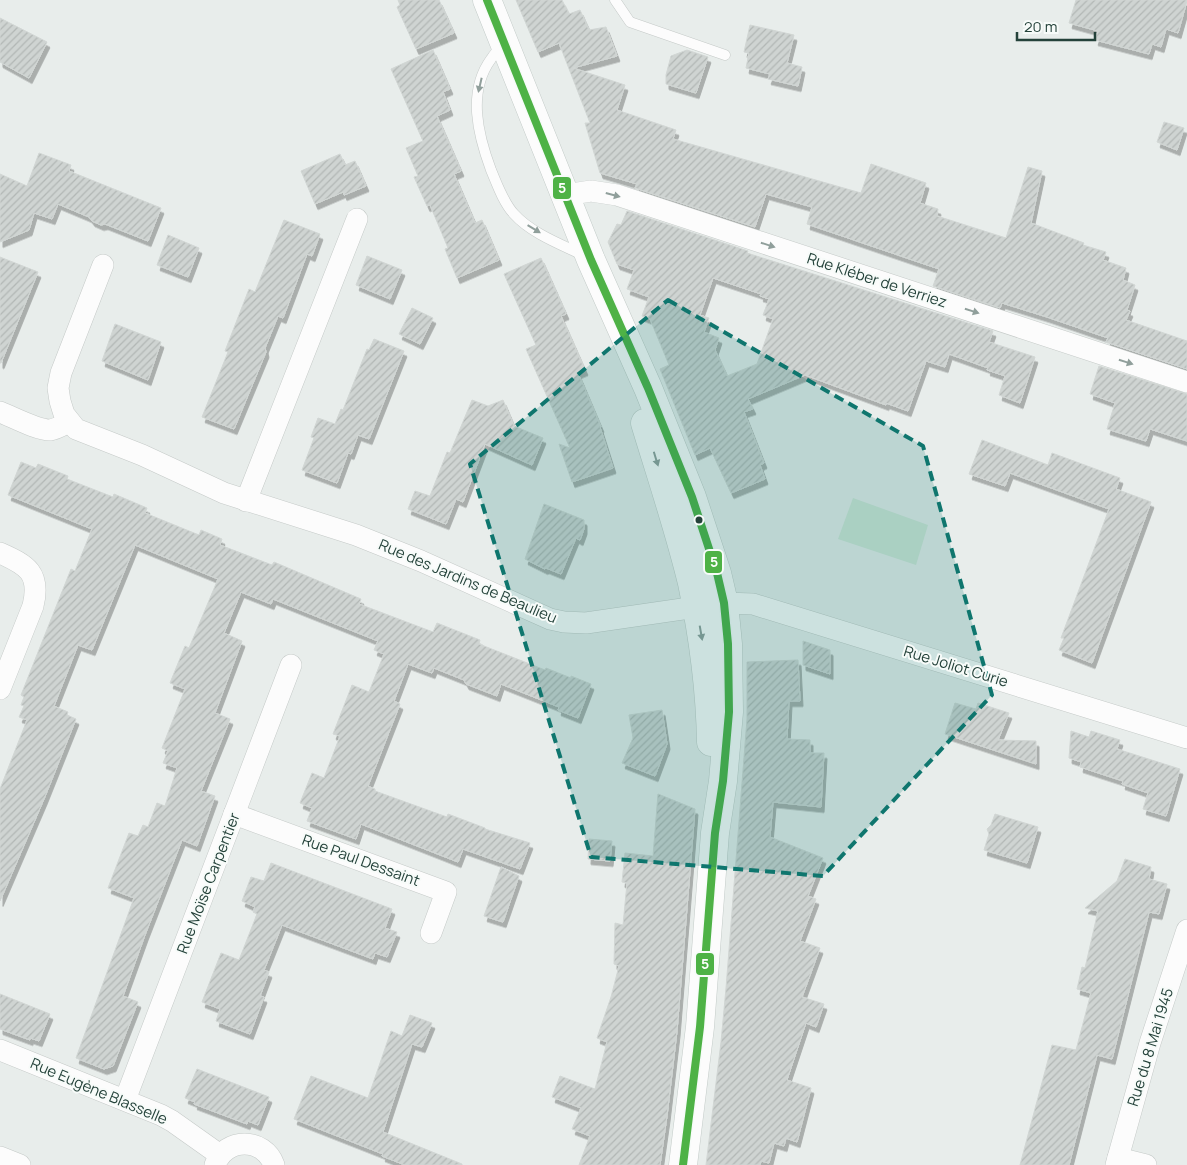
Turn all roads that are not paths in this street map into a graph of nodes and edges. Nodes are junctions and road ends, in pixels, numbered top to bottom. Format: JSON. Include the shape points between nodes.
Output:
{"nodes":[{"id":1,"x":487,"y":0,"type":"edge"},
{"id":2,"x":615,"y":0,"type":"edge"},
{"id":3,"x":504,"y":44,"type":"junction"},
{"id":4,"x":724,"y":55,"type":"dead end"},
{"id":5,"x":565,"y":195,"type":"junction"},
{"id":6,"x":357,"y":219,"type":"dead end"},
{"id":7,"x":591,"y":260,"type":"junction"},
{"id":8,"x":102,"y":265,"type":"dead end"},
{"id":9,"x":606,"y":295,"type":"junction"},
{"id":10,"x":1187,"y":382,"type":"edge"},
{"id":11,"x":0,"y":412,"type":"edge"},
{"id":12,"x":69,"y":422,"type":"junction"},
{"id":13,"x":246,"y":501,"type":"junction"},
{"id":14,"x":0,"y":553,"type":"edge"},
{"id":15,"x":724,"y":603,"type":"junction"},
{"id":16,"x":696,"y":606,"type":"junction"},
{"id":17,"x":291,"y":665,"type":"dead end"},
{"id":18,"x":0,"y":688,"type":"edge"},
{"id":19,"x":1187,"y":738,"type":"edge"},
{"id":20,"x":234,"y":814,"type":"junction"},
{"id":21,"x":715,"y":833,"type":"junction"},
{"id":22,"x":1187,"y":930,"type":"edge"},
{"id":23,"x":431,"y":933,"type":"dead end"},
{"id":24,"x":0,"y":1050,"type":"edge"},
{"id":25,"x":125,"y":1100,"type":"junction"},
{"id":26,"x":0,"y":1157,"type":"edge"},
{"id":27,"x":217,"y":1160,"type":"edge"},
{"id":28,"x":1117,"y":1162,"type":"edge"},
{"id":29,"x":20,"y":1165,"type":"edge"},
{"id":30,"x":274,"y":1165,"type":"edge"},
{"id":31,"x":683,"y":1165,"type":"edge"},
{"id":32,"x":1146,"y":1165,"type":"edge"}],
"edges":[{"from":1,"to":3,"type":"street"},
{"from":2,"to":4,"type":"lane","via":[[630,22]]},
{"from":3,"to":5,"type":"street"},
{"from":3,"to":7,"type":"lane","one_way":true,"via":[[490,59],[483,73],[476,103],[479,132],[496,182],[513,214],[522,222]]},
{"from":5,"to":7,"type":"street"},
{"from":5,"to":10,"type":"street","name":"Rue Kléber de Verriez","one_way":true,"via":[[591,191],[617,195]]},
{"from":6,"to":13,"type":"street"},
{"from":7,"to":9,"type":"street"},
{"from":8,"to":12,"type":"street","via":[[61,373],[60,401]]},
{"from":9,"to":15,"type":"street","via":[[692,498]]},
{"from":9,"to":16,"type":"street","one_way":true,"via":[[675,522]]},
{"from":11,"to":12,"type":"street","via":[[50,430]]},
{"from":12,"to":13,"type":"street","name":"Rue des Jardins de Beaulieu","via":[[76,429]]},
{"from":13,"to":16,"type":"street","name":"Rue des Jardins de Beaulieu","via":[[356,534],[550,619],[586,623]]},
{"from":14,"to":18,"type":"street","via":[[27,567],[35,583],[36,594]]},
{"from":15,"to":16,"type":"street","name":"Rue des Jardins de Beaulieu"},
{"from":15,"to":19,"type":"street","name":"Rue Joliot Curie","via":[[753,604]]},
{"from":15,"to":21,"type":"street","via":[[729,712]]},
{"from":16,"to":21,"type":"street","one_way":true,"via":[[710,711]]},
{"from":17,"to":20,"type":"street","name":"Rue Moïse Carpentier"},
{"from":20,"to":23,"type":"street","name":"Rue Paul Dessaint","via":[[446,892]]},
{"from":20,"to":25,"type":"street","name":"Rue Moïse Carpentier"},
{"from":21,"to":31,"type":"street","via":[[700,1028]]},
{"from":22,"to":28,"type":"street","name":"Rue du 8 Mai 1945","via":[[1150,1043]]},
{"from":24,"to":25,"type":"street","name":"Rue Eugène Blasselle"},
{"from":25,"to":27,"type":"street","name":"Rue Eugène Blasselle","via":[[172,1121]]},
{"from":26,"to":29,"type":"street"},
{"from":27,"to":30,"type":"street","via":[[233,1146],[248,1144],[263,1149]]},
{"from":28,"to":32,"type":"street"}]}
